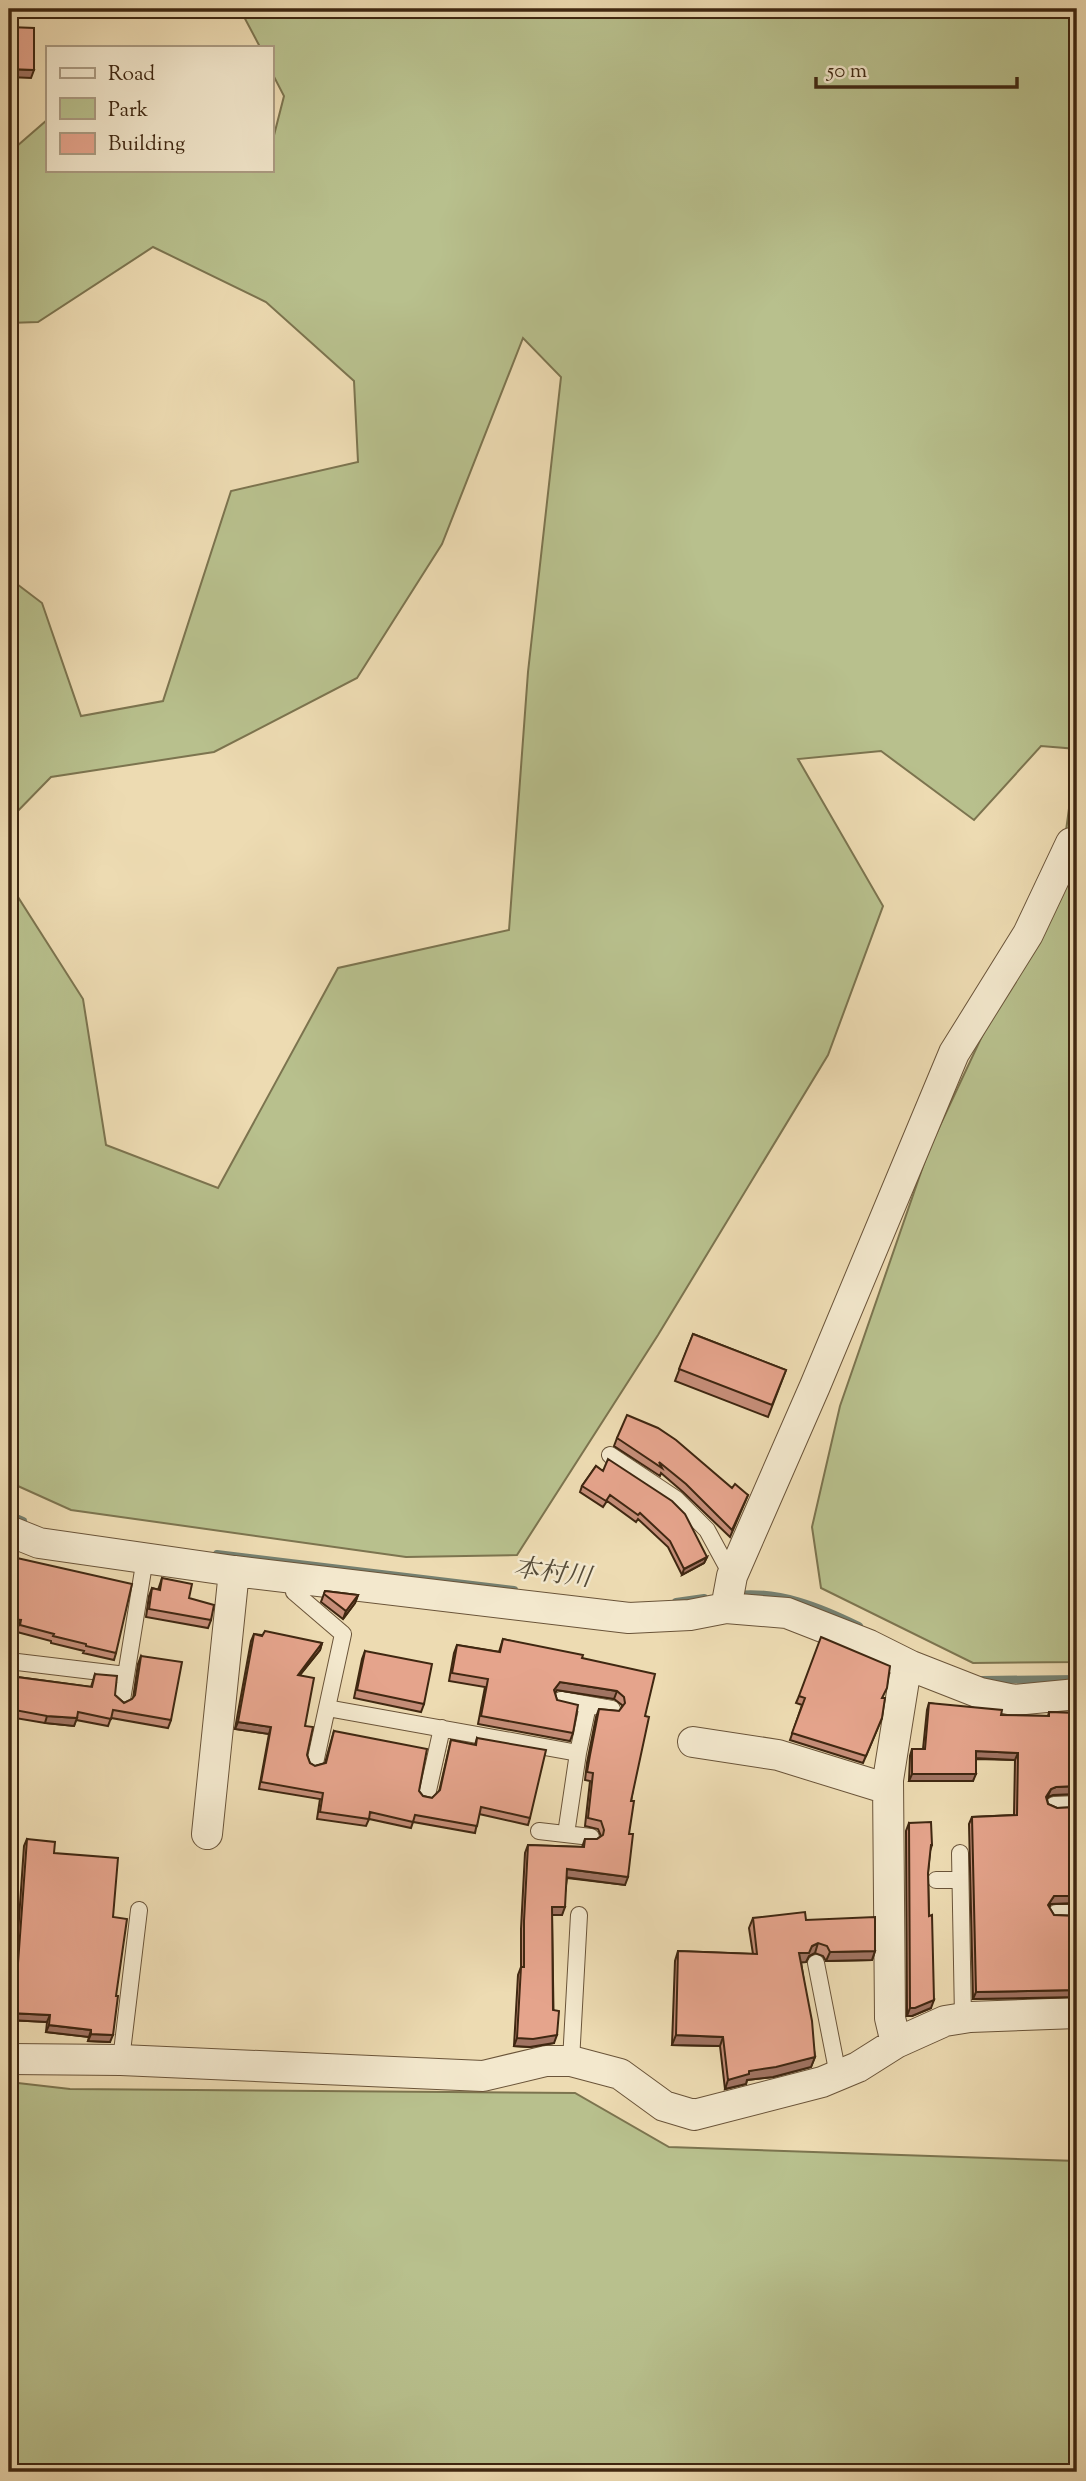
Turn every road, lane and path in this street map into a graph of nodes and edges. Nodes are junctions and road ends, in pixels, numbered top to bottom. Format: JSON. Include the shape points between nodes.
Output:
{"nodes":[{"id":1,"x":1071,"y":843,"type":"dead end"},
{"id":2,"x":610,"y":1455,"type":"dead end"},
{"id":3,"x":9,"y":1531,"type":"edge"},
{"id":4,"x":145,"y":1558,"type":"junction"},
{"id":5,"x":234,"y":1571,"type":"junction"},
{"id":6,"x":296,"y":1578,"type":"junction"},
{"id":7,"x":729,"y":1592,"type":"junction"},
{"id":8,"x":9,"y":1661,"type":"edge"},
{"id":9,"x":911,"y":1666,"type":"junction"},
{"id":10,"x":126,"y":1675,"type":"junction"},
{"id":11,"x":1077,"y":1694,"type":"edge"},
{"id":12,"x":122,"y":1700,"type":"edge"},
{"id":13,"x":561,"y":1700,"type":"edge"},
{"id":14,"x":588,"y":1704,"type":"junction"},
{"id":15,"x":327,"y":1708,"type":"junction"},
{"id":16,"x":612,"y":1709,"type":"edge"},
{"id":17,"x":442,"y":1728,"type":"junction"},
{"id":18,"x":693,"y":1742,"type":"dead end"},
{"id":19,"x":578,"y":1753,"type":"junction"},
{"id":20,"x":315,"y":1763,"type":"edge"},
{"id":21,"x":888,"y":1789,"type":"junction"},
{"id":22,"x":427,"y":1795,"type":"edge"},
{"id":23,"x":1077,"y":1804,"type":"edge"},
{"id":24,"x":1054,"y":1805,"type":"edge"},
{"id":25,"x":539,"y":1831,"type":"dead end"},
{"id":26,"x":566,"y":1834,"type":"junction"},
{"id":27,"x":207,"y":1835,"type":"dead end"},
{"id":28,"x":591,"y":1837,"type":"edge"},
{"id":29,"x":960,"y":1853,"type":"dead end"},
{"id":30,"x":936,"y":1880,"type":"dead end"},
{"id":31,"x":960,"y":1880,"type":"junction"},
{"id":32,"x":139,"y":1910,"type":"dead end"},
{"id":33,"x":1056,"y":1913,"type":"edge"},
{"id":34,"x":1077,"y":1913,"type":"edge"},
{"id":35,"x":579,"y":1915,"type":"dead end"},
{"id":36,"x":816,"y":1963,"type":"dead end"},
{"id":37,"x":1075,"y":2017,"type":"edge"},
{"id":38,"x":963,"y":2018,"type":"junction"},
{"id":39,"x":896,"y":2043,"type":"junction"},
{"id":40,"x":9,"y":2059,"type":"edge"},
{"id":41,"x":121,"y":2060,"type":"junction"},
{"id":42,"x":571,"y":2061,"type":"junction"},
{"id":43,"x":838,"y":2075,"type":"junction"}],
"edges":[{"from":1,"to":7,"type":"street","via":[[1028,933],[954,1053]]},
{"from":2,"to":7,"type":"lane","via":[[684,1507],[707,1530]]},
{"from":3,"to":4,"type":"street","via":[[38,1543]]},
{"from":4,"to":5,"type":"street"},
{"from":4,"to":10,"type":"lane"},
{"from":5,"to":6,"type":"street"},
{"from":5,"to":27,"type":"street"},
{"from":6,"to":7,"type":"street","via":[[629,1618],[690,1615]]},
{"from":6,"to":15,"type":"lane","via":[[294,1592],[343,1634]]},
{"from":7,"to":9,"type":"street","via":[[869,1645]]},
{"from":8,"to":10,"type":"lane"},
{"from":9,"to":11,"type":"street","via":[[980,1693],[1014,1700]]},
{"from":9,"to":21,"type":"street","via":[[904,1680]]},
{"from":10,"to":12,"type":"lane"},
{"from":13,"to":14,"type":"lane"},
{"from":14,"to":16,"type":"lane"},
{"from":14,"to":19,"type":"lane"},
{"from":15,"to":17,"type":"lane"},
{"from":15,"to":20,"type":"lane"},
{"from":17,"to":19,"type":"lane"},
{"from":17,"to":22,"type":"lane"},
{"from":18,"to":21,"type":"street","via":[[778,1755]]},
{"from":19,"to":26,"type":"lane"},
{"from":21,"to":39,"type":"street","via":[[890,2018]]},
{"from":23,"to":24,"type":"lane"},
{"from":25,"to":26,"type":"lane"},
{"from":26,"to":28,"type":"lane"},
{"from":29,"to":31,"type":"lane"},
{"from":30,"to":31,"type":"lane"},
{"from":31,"to":38,"type":"lane"},
{"from":32,"to":41,"type":"lane"},
{"from":33,"to":34,"type":"lane"},
{"from":35,"to":42,"type":"lane"},
{"from":36,"to":43,"type":"lane"},
{"from":37,"to":38,"type":"street"},
{"from":38,"to":39,"type":"street"},
{"from":39,"to":43,"type":"street"},
{"from":40,"to":41,"type":"street"},
{"from":41,"to":42,"type":"street","via":[[483,2076],[546,2061]]},
{"from":42,"to":43,"type":"street","via":[[620,2074],[664,2106],[694,2115]]}]}
